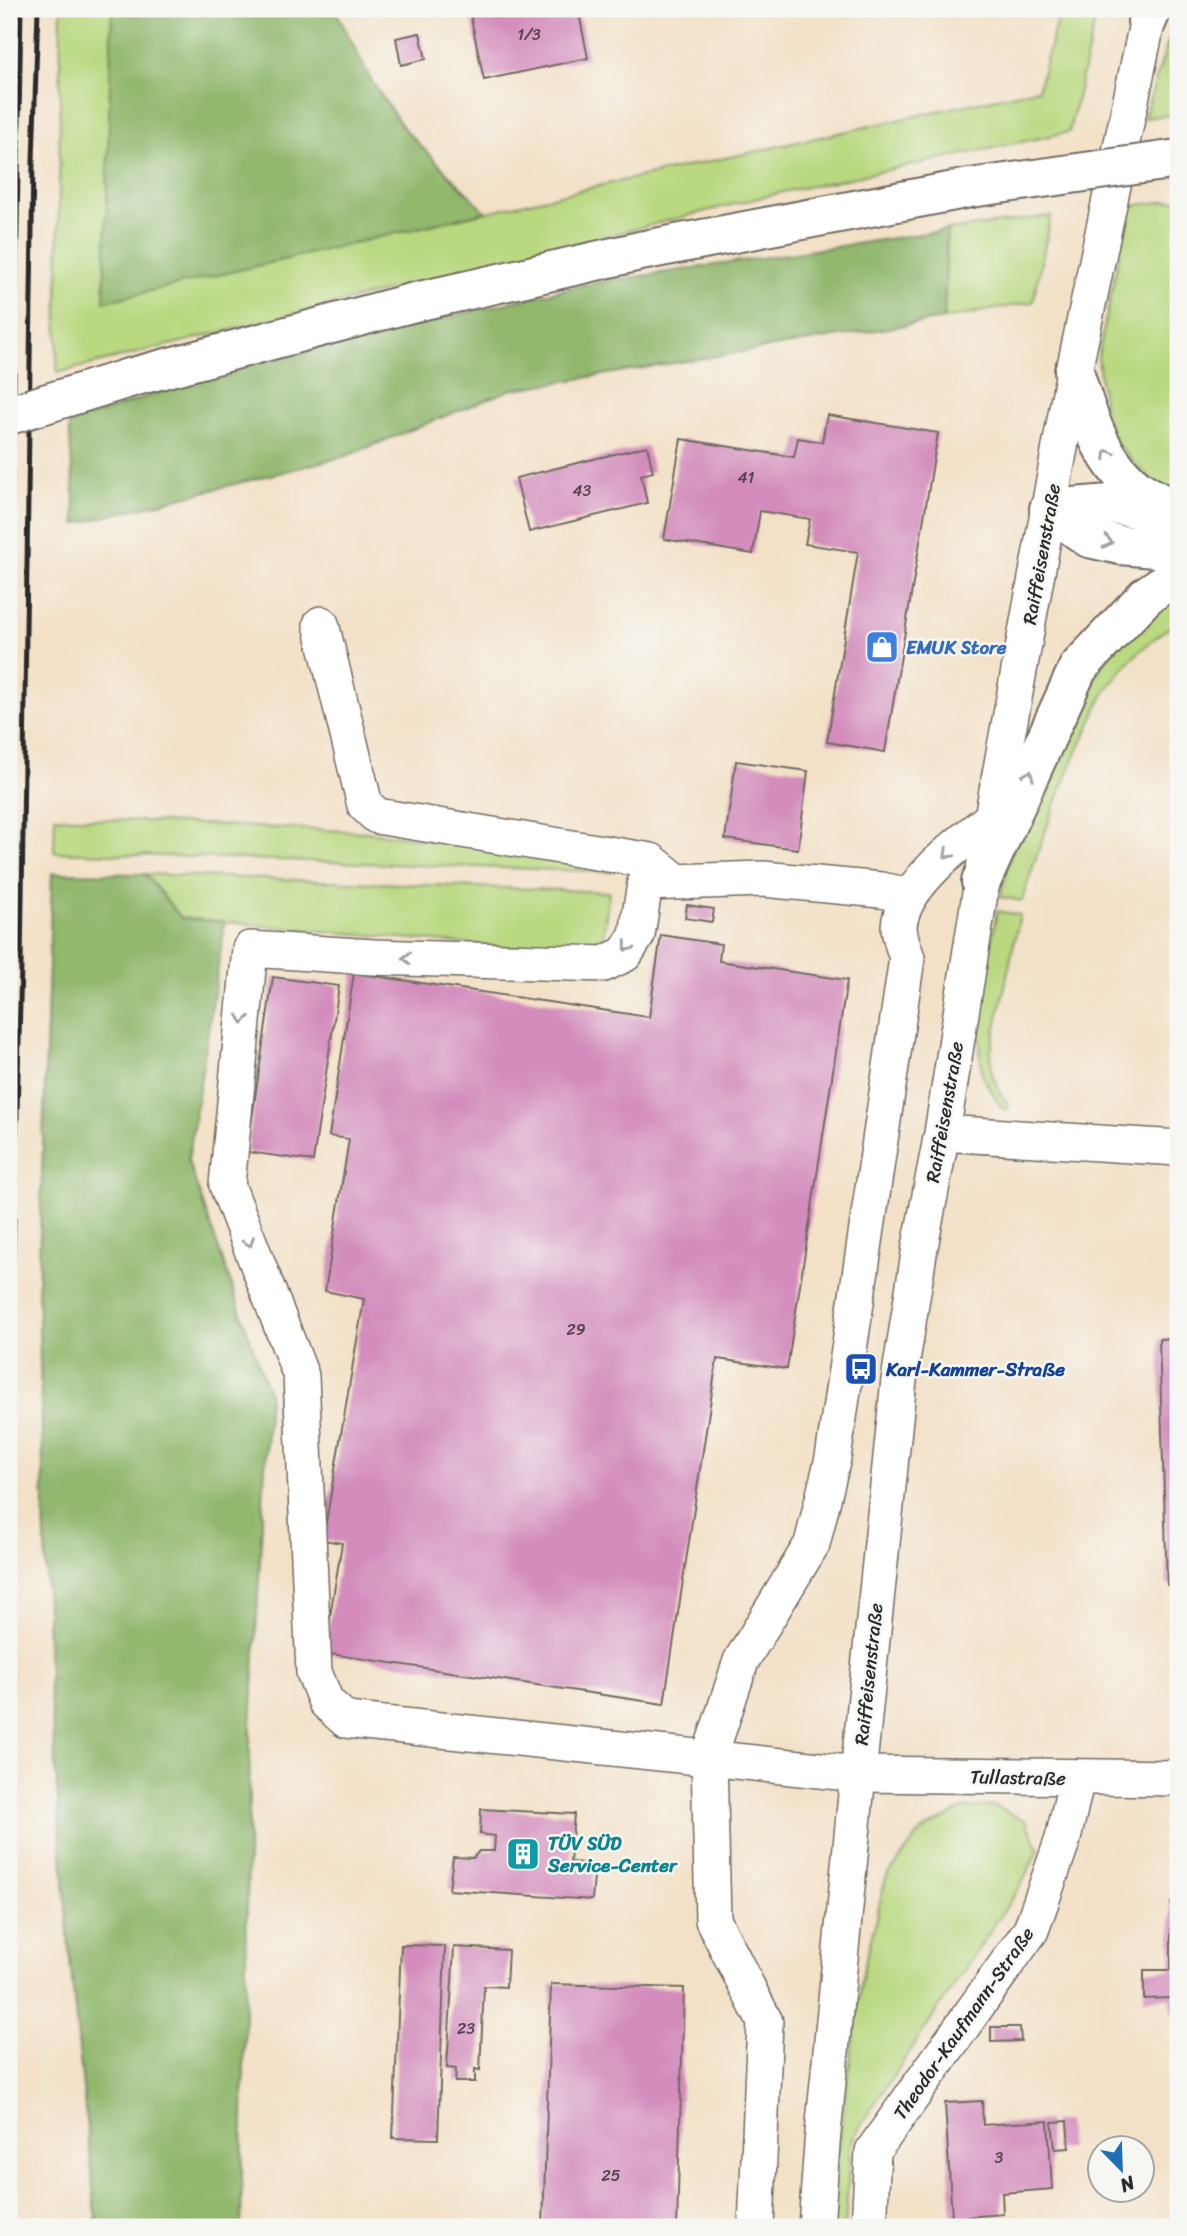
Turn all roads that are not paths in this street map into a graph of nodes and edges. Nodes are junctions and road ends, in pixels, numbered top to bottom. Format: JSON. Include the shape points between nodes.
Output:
{"nodes":[{"id":1,"x":1150,"y":13,"type":"edge"},
{"id":2,"x":1178,"y":159,"type":"edge"},
{"id":3,"x":1074,"y":370,"type":"junction"},
{"id":4,"x":9,"y":415,"type":"edge"},
{"id":5,"x":1049,"y":509,"type":"junction"},
{"id":6,"x":1178,"y":513,"type":"edge"},
{"id":7,"x":1178,"y":550,"type":"edge"},
{"id":8,"x":1178,"y":575,"type":"edge"},
{"id":9,"x":321,"y":624,"type":"dead end"},
{"id":10,"x":992,"y":818,"type":"junction"},
{"id":11,"x":661,"y":882,"type":"junction"},
{"id":12,"x":981,"y":882,"type":"junction"},
{"id":13,"x":910,"y":896,"type":"junction"},
{"id":14,"x":942,"y":1133,"type":"junction"},
{"id":15,"x":1178,"y":1148,"type":"edge"},
{"id":16,"x":709,"y":1758,"type":"junction"},
{"id":17,"x":858,"y":1774,"type":"junction"},
{"id":18,"x":1077,"y":1778,"type":"junction"},
{"id":19,"x":1178,"y":1778,"type":"edge"},
{"id":20,"x":756,"y":2227,"type":"edge"},
{"id":21,"x":816,"y":2227,"type":"edge"},
{"id":22,"x":869,"y":2227,"type":"edge"}],
"edges":[{"from":1,"to":3,"type":"street","name":"Raiffeisenstraße"},
{"from":2,"to":4,"type":"main road","bridge":true,"via":[[970,188],[613,257],[411,303]]},
{"from":3,"to":5,"type":"street","name":"Raiffeisenstraße"},
{"from":6,"to":3,"type":"main road","one_way":true,"via":[[1135,486],[1108,458],[1086,411]]},
{"from":5,"to":6,"type":"main road","via":[[1110,504]]},
{"from":5,"to":7,"type":"main road","one_way":true,"via":[[1089,538]]},
{"from":5,"to":10,"type":"street","name":"Raiffeisenstraße"},
{"from":12,"to":8,"type":"main road","one_way":true,"via":[[1078,668],[1146,596]]},
{"from":9,"to":11,"type":"street","via":[[365,805],[377,816],[651,861]]},
{"from":10,"to":12,"type":"street","name":"Raiffeisenstraße"},
{"from":10,"to":13,"type":"street","one_way":true,"via":[[947,852]]},
{"from":11,"to":13,"type":"street","via":[[763,879]]},
{"from":11,"to":16,"type":"street","name":"Tullastraße","one_way":true,"via":[[625,954],[604,964],[250,949],[227,1185],[301,1376],[314,1672],[326,1702],[345,1720]]},
{"from":12,"to":14,"type":"street","name":"Raiffeisenstraße"},
{"from":13,"to":16,"type":"street","via":[[899,928],[907,958],[833,1458],[812,1544],[741,1661]]},
{"from":14,"to":15,"type":"street"},
{"from":14,"to":17,"type":"street","name":"Raiffeisenstraße","via":[[899,1380]]},
{"from":16,"to":17,"type":"street","name":"Tullastraße"},
{"from":16,"to":20,"type":"street","via":[[713,1920],[765,2022]]},
{"from":17,"to":18,"type":"street","name":"Tullastraße"},
{"from":17,"to":21,"type":"street","name":"Raiffeisenstraße"},
{"from":18,"to":19,"type":"street","name":"Tullastraße"},
{"from":18,"to":22,"type":"street","name":"Theodor-Kaufmann-Straße","via":[[1063,1839],[1031,1930],[873,2151]]}]}
